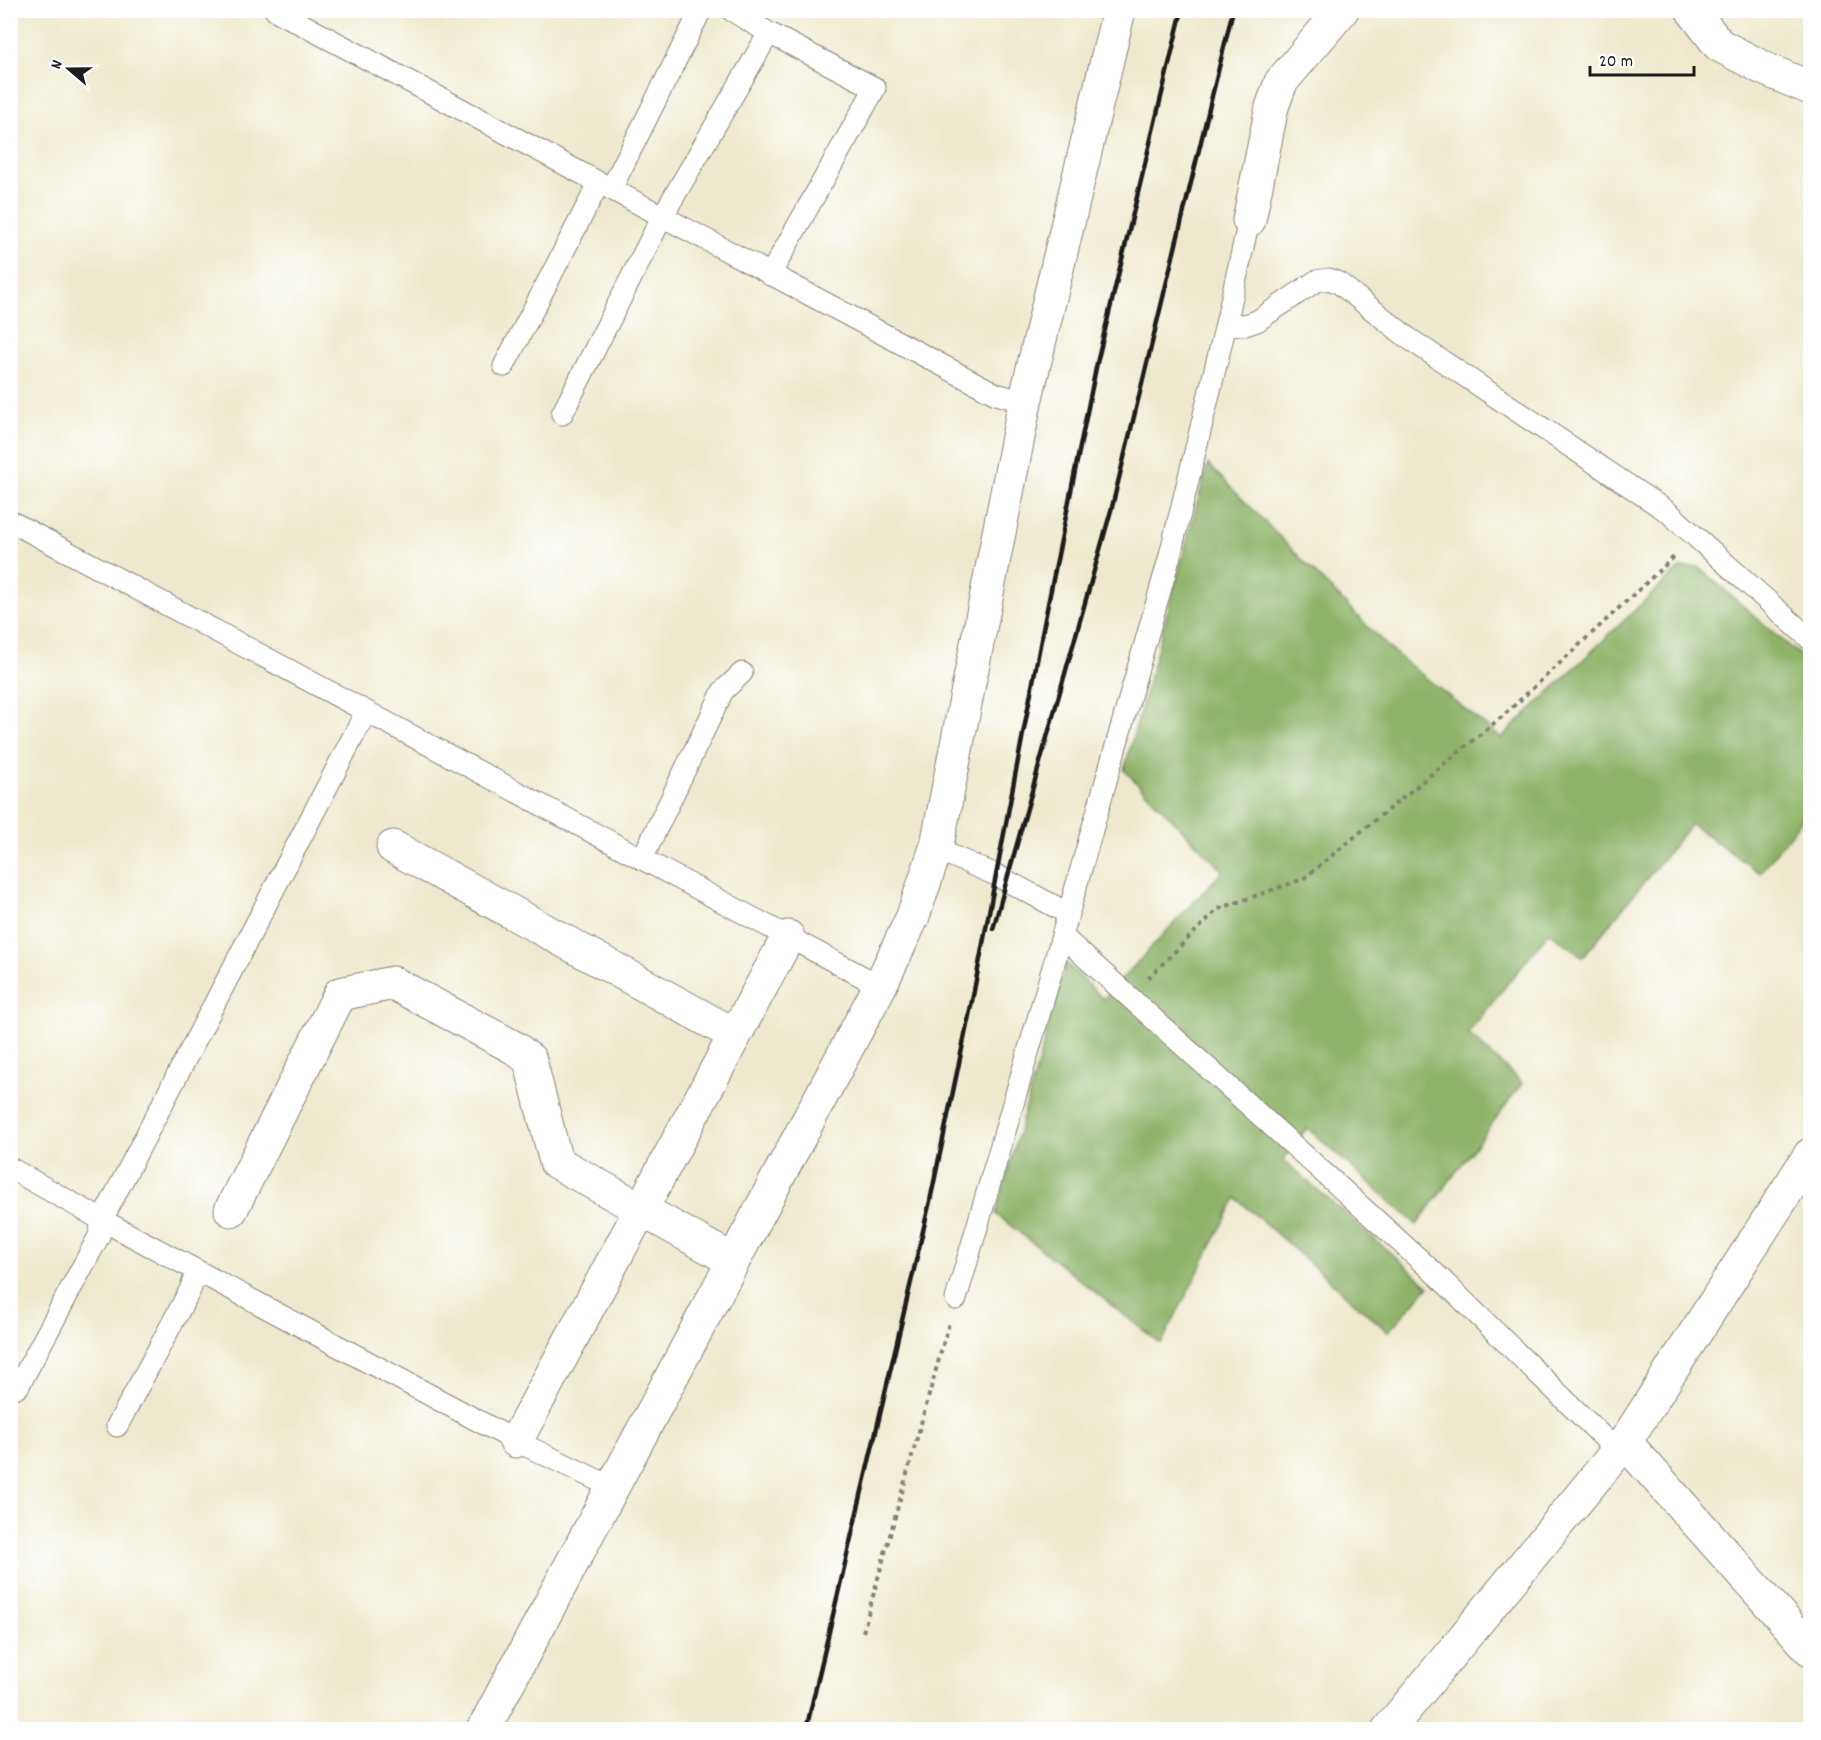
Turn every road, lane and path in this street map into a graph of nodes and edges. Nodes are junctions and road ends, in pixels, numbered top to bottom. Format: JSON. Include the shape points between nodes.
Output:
{"nodes":[{"id":1,"x":275,"y":10,"type":"edge"},
{"id":2,"x":701,"y":10,"type":"edge"},
{"id":3,"x":731,"y":10,"type":"edge"},
{"id":4,"x":1119,"y":10,"type":"edge"},
{"id":5,"x":1342,"y":10,"type":"edge"},
{"id":6,"x":1692,"y":10,"type":"edge"},
{"id":7,"x":770,"y":33,"type":"junction"},
{"id":8,"x":1810,"y":88,"type":"edge"},
{"id":9,"x":605,"y":186,"type":"junction"},
{"id":10,"x":662,"y":217,"type":"junction"},
{"id":11,"x":1249,"y":220,"type":"joint"},
{"id":12,"x":770,"y":275,"type":"junction"},
{"id":13,"x":1226,"y":324,"type":"junction"},
{"id":14,"x":504,"y":366,"type":"dead end"},
{"id":15,"x":1025,"y":402,"type":"junction"},
{"id":16,"x":562,"y":414,"type":"dead end"},
{"id":17,"x":10,"y":521,"type":"edge"},
{"id":18,"x":1697,"y":539,"type":"junction"},
{"id":19,"x":1810,"y":639,"type":"edge"},
{"id":20,"x":742,"y":673,"type":"dead end"},
{"id":21,"x":366,"y":712,"type":"junction"},
{"id":22,"x":393,"y":847,"type":"dead end"},
{"id":23,"x":936,"y":849,"type":"junction"},
{"id":24,"x":642,"y":859,"type":"junction"},
{"id":25,"x":1069,"y":914,"type":"junction"},
{"id":26,"x":1062,"y":936,"type":"junction"},
{"id":27,"x":788,"y":937,"type":"junction"},
{"id":28,"x":880,"y":986,"type":"junction"},
{"id":29,"x":1129,"y":998,"type":"junction"},
{"id":30,"x":735,"y":1035,"type":"junction"},
{"id":31,"x":1810,"y":1155,"type":"edge"},
{"id":32,"x":10,"y":1168,"type":"edge"},
{"id":33,"x":231,"y":1210,"type":"dead end"},
{"id":34,"x":641,"y":1210,"type":"junction"},
{"id":35,"x":102,"y":1220,"type":"junction"},
{"id":36,"x":732,"y":1260,"type":"junction"},
{"id":37,"x":197,"y":1270,"type":"junction"},
{"id":38,"x":956,"y":1299,"type":"joint"},
{"id":39,"x":18,"y":1387,"type":"dead end"},
{"id":40,"x":117,"y":1426,"type":"dead end"},
{"id":41,"x":516,"y":1441,"type":"junction"},
{"id":42,"x":1625,"y":1442,"type":"junction"},
{"id":43,"x":612,"y":1487,"type":"junction"},
{"id":44,"x":863,"y":1632,"type":"dead end"},
{"id":45,"x":1810,"y":1649,"type":"edge"},
{"id":46,"x":483,"y":1730,"type":"edge"},
{"id":47,"x":1388,"y":1730,"type":"edge"}],
"edges":[{"from":1,"to":9,"type":"lane"},
{"from":2,"to":9,"type":"lane"},
{"from":3,"to":7,"type":"lane"},
{"from":4,"to":15,"type":"street"},
{"from":5,"to":11,"type":"street","via":[[1281,82],[1272,107]]},
{"from":6,"to":8,"type":"street","via":[[1719,45]]},
{"from":7,"to":10,"type":"lane"},
{"from":7,"to":12,"type":"lane","via":[[875,88]]},
{"from":9,"to":10,"type":"lane"},
{"from":9,"to":14,"type":"lane"},
{"from":10,"to":12,"type":"lane"},
{"from":10,"to":16,"type":"lane"},
{"from":11,"to":13,"type":"lane"},
{"from":12,"to":15,"type":"lane","via":[[996,394]]},
{"from":13,"to":18,"type":"lane","via":[[1257,321],[1316,281],[1329,279],[1339,283],[1408,338],[1668,512]]},
{"from":13,"to":25,"type":"lane","via":[[1169,559]]},
{"from":15,"to":23,"type":"street"},
{"from":17,"to":21,"type":"lane"},
{"from":18,"to":19,"type":"lane"},
{"from":18,"to":29,"type":"path","via":[[1668,561],[1504,715],[1312,872],[1303,879],[1218,909]]},
{"from":20,"to":24,"type":"lane","via":[[723,691]]},
{"from":21,"to":24,"type":"lane"},
{"from":21,"to":35,"type":"lane"},
{"from":22,"to":30,"type":"street"},
{"from":23,"to":25,"type":"lane"},
{"from":23,"to":28,"type":"street","via":[[913,916]]},
{"from":24,"to":27,"type":"lane"},
{"from":25,"to":26,"type":"lane"},
{"from":26,"to":29,"type":"lane"},
{"from":26,"to":38,"type":"lane"},
{"from":27,"to":28,"type":"lane"},
{"from":27,"to":30,"type":"street"},
{"from":28,"to":36,"type":"street"},
{"from":29,"to":42,"type":"lane","via":[[1440,1278],[1607,1441]]},
{"from":30,"to":34,"type":"street"},
{"from":31,"to":42,"type":"street"},
{"from":32,"to":35,"type":"lane"},
{"from":33,"to":34,"type":"street","via":[[340,994],[393,983],[515,1048],[530,1060],[556,1162]]},
{"from":34,"to":36,"type":"street"},
{"from":34,"to":41,"type":"street"},
{"from":35,"to":37,"type":"lane"},
{"from":35,"to":39,"type":"lane","via":[[99,1236]]},
{"from":36,"to":43,"type":"street"},
{"from":37,"to":40,"type":"lane"},
{"from":37,"to":41,"type":"lane"},
{"from":38,"to":44,"type":"path"},
{"from":41,"to":43,"type":"lane"},
{"from":42,"to":45,"type":"street"},
{"from":42,"to":47,"type":"street"},
{"from":43,"to":46,"type":"street"}]}
